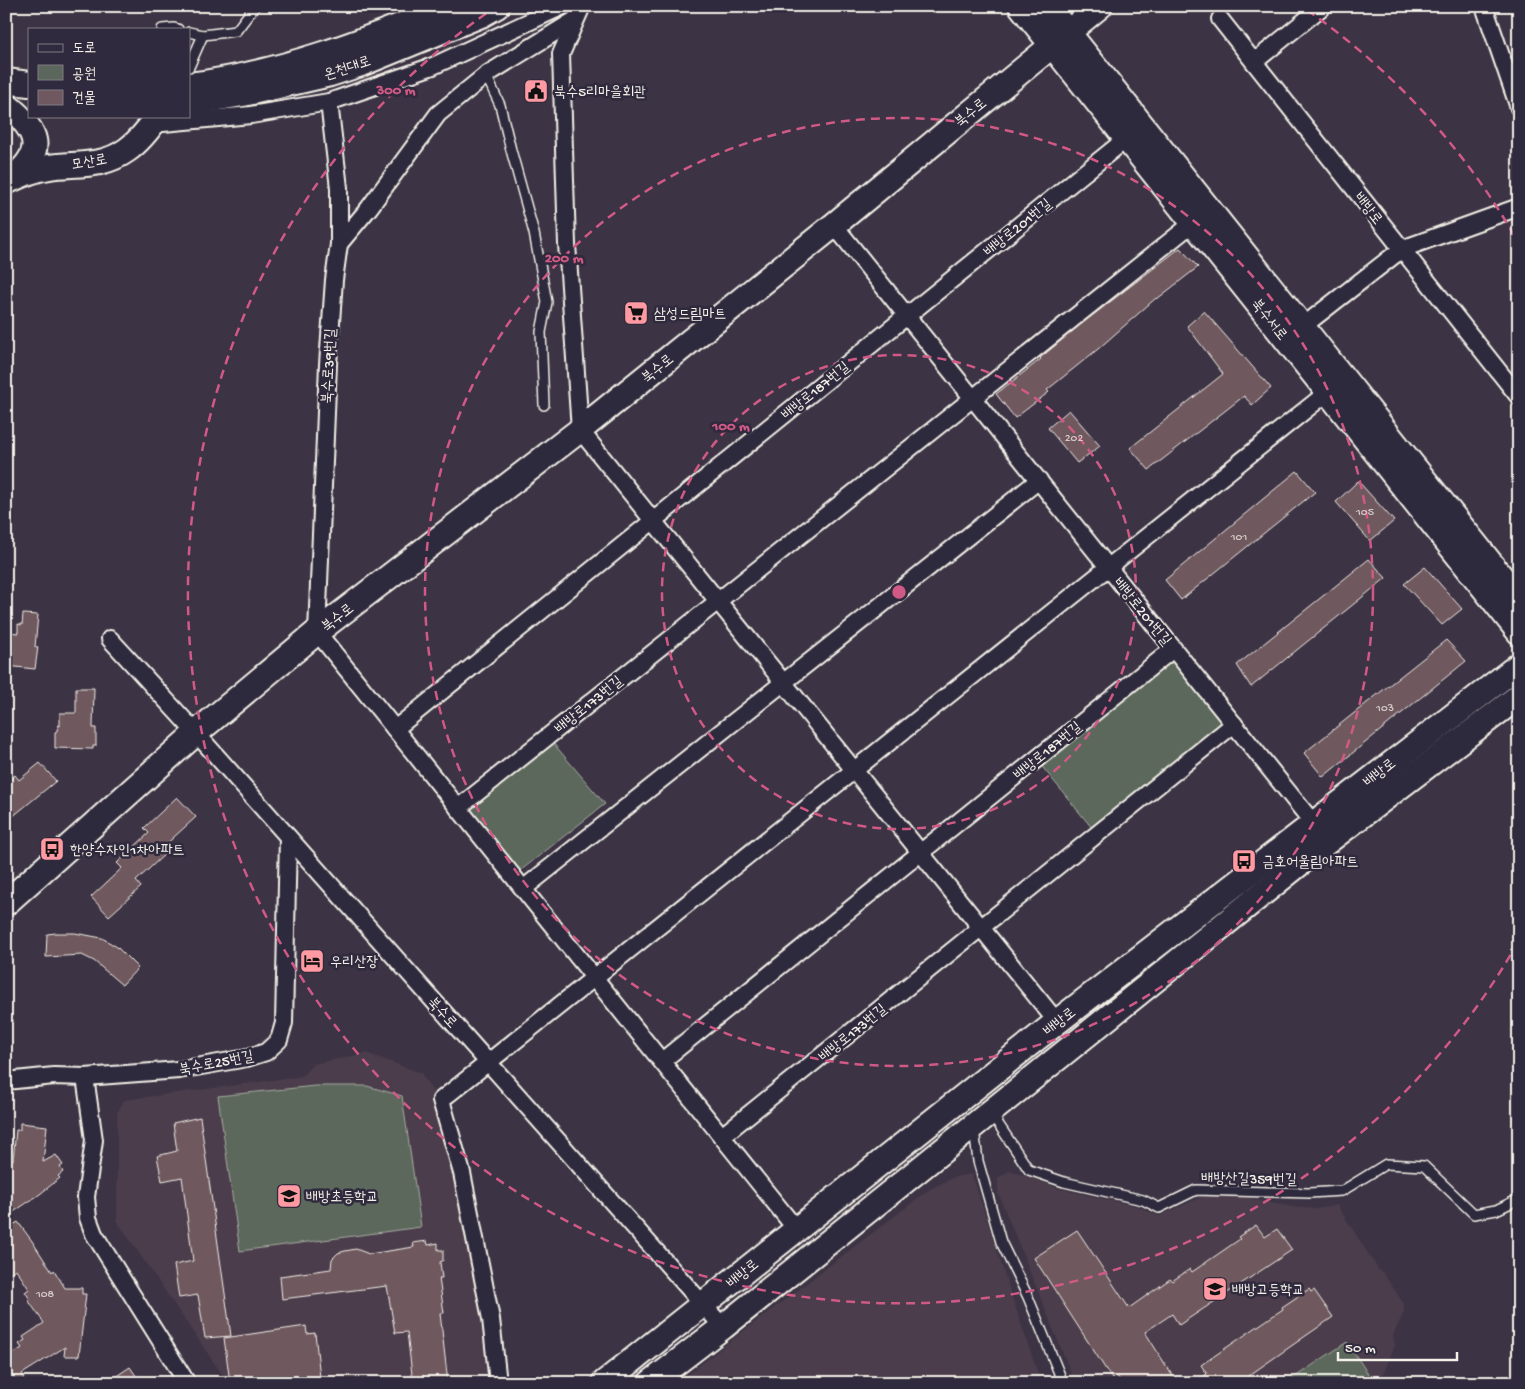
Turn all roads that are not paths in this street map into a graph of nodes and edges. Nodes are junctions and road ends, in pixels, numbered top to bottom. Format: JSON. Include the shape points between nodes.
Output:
{"nodes":[{"id":1,"x":255,"y":6,"type":"edge"},
{"id":2,"x":449,"y":6,"type":"edge"},
{"id":3,"x":497,"y":6,"type":"edge"},
{"id":4,"x":563,"y":6,"type":"edge"},
{"id":5,"x":1021,"y":6,"type":"edge"},
{"id":6,"x":1047,"y":6,"type":"edge"},
{"id":7,"x":1100,"y":6,"type":"edge"},
{"id":8,"x":1323,"y":6,"type":"edge"},
{"id":9,"x":1484,"y":6,"type":"edge"},
{"id":10,"x":578,"y":13,"type":"edge"},
{"id":11,"x":1220,"y":19,"type":"dead end"},
{"id":12,"x":190,"y":32,"type":"edge"},
{"id":13,"x":203,"y":35,"type":"junction"},
{"id":14,"x":1059,"y":39,"type":"junction"},
{"id":15,"x":1254,"y":62,"type":"junction"},
{"id":16,"x":190,"y":65,"type":"edge"},
{"id":17,"x":486,"y":75,"type":"junction"},
{"id":18,"x":6,"y":81,"type":"edge"},
{"id":19,"x":28,"y":84,"type":"edge"},
{"id":20,"x":190,"y":85,"type":"edge"},
{"id":21,"x":329,"y":102,"type":"junction"},
{"id":22,"x":190,"y":103,"type":"edge"},
{"id":23,"x":6,"y":104,"type":"edge"},
{"id":24,"x":28,"y":106,"type":"edge"},
{"id":25,"x":1519,"y":108,"type":"edge"},
{"id":26,"x":155,"y":120,"type":"edge"},
{"id":27,"x":1126,"y":139,"type":"junction"},
{"id":28,"x":6,"y":182,"type":"edge"},
{"id":29,"x":1519,"y":207,"type":"edge"},
{"id":30,"x":1193,"y":223,"type":"junction"},
{"id":31,"x":834,"y":225,"type":"junction"},
{"id":32,"x":339,"y":244,"type":"junction"},
{"id":33,"x":1402,"y":249,"type":"junction"},
{"id":34,"x":907,"y":316,"type":"junction"},
{"id":35,"x":1302,"y":327,"type":"junction"},
{"id":36,"x":1328,"y":392,"type":"junction"},
{"id":37,"x":1519,"y":397,"type":"edge"},
{"id":38,"x":973,"y":398,"type":"junction"},
{"id":39,"x":544,"y":405,"type":"dead end"},
{"id":40,"x":580,"y":430,"type":"junction"},
{"id":41,"x":1039,"y":480,"type":"junction"},
{"id":42,"x":653,"y":521,"type":"junction"},
{"id":43,"x":1108,"y":568,"type":"junction"},
{"id":44,"x":1519,"y":599,"type":"edge"},
{"id":45,"x":718,"y":601,"type":"junction"},
{"id":46,"x":317,"y":632,"type":"junction"},
{"id":47,"x":1519,"y":632,"type":"edge"},
{"id":48,"x":110,"y":639,"type":"dead end"},
{"id":49,"x":1173,"y":648,"type":"junction"},
{"id":50,"x":1519,"y":665,"type":"edge"},
{"id":51,"x":784,"y":682,"type":"junction"},
{"id":52,"x":1519,"y":696,"type":"edge"},
{"id":53,"x":1234,"y":724,"type":"junction"},
{"id":54,"x":395,"y":729,"type":"junction"},
{"id":55,"x":196,"y":733,"type":"junction"},
{"id":56,"x":855,"y":770,"type":"junction"},
{"id":57,"x":458,"y":808,"type":"junction"},
{"id":58,"x":1313,"y":823,"type":"junction"},
{"id":59,"x":288,"y":837,"type":"junction"},
{"id":60,"x":921,"y":852,"type":"junction"},
{"id":61,"x":523,"y":889,"type":"junction"},
{"id":62,"x":6,"y":903,"type":"edge"},
{"id":63,"x":981,"y":928,"type":"junction"},
{"id":64,"x":595,"y":978,"type":"junction"},
{"id":65,"x":1057,"y":1022,"type":"junction"},
{"id":66,"x":662,"y":1061,"type":"junction"},
{"id":67,"x":488,"y":1063,"type":"junction"},
{"id":68,"x":85,"y":1078,"type":"junction"},
{"id":69,"x":6,"y":1081,"type":"edge"},
{"id":70,"x":982,"y":1119,"type":"junction"},
{"id":71,"x":722,"y":1136,"type":"junction"},
{"id":72,"x":1519,"y":1199,"type":"edge"},
{"id":73,"x":796,"y":1229,"type":"junction"},
{"id":74,"x":703,"y":1305,"type":"junction"},
{"id":75,"x":723,"y":1328,"type":"junction"},
{"id":76,"x":187,"y":1383,"type":"edge"},
{"id":77,"x":498,"y":1383,"type":"edge"},
{"id":78,"x":604,"y":1383,"type":"edge"},
{"id":79,"x":650,"y":1383,"type":"edge"},
{"id":80,"x":1063,"y":1383,"type":"edge"}],
"edges":[{"from":1,"to":13,"type":"lane","via":[[236,31]]},
{"from":2,"to":20,"type":"street","name":"온천대로","via":[[352,45],[278,68]]},
{"from":3,"to":22,"type":"street","name":"온천대로","via":[[362,64],[285,85]]},
{"from":4,"to":21,"type":"street","via":[[433,66]]},
{"from":5,"to":14,"type":"street","name":"북수서로"},
{"from":6,"to":14,"type":"street","name":"북수서로"},
{"from":7,"to":14,"type":"street","name":"북수로"},
{"from":8,"to":15,"type":"street"},
{"from":9,"to":25,"type":"street"},
{"from":10,"to":17,"type":"street"},
{"from":10,"to":40,"type":"street","via":[[560,54],[566,244]]},
{"from":11,"to":15,"type":"street","name":"배방로"},
{"from":12,"to":13,"type":"lane"},
{"from":13,"to":16,"type":"lane"},
{"from":14,"to":27,"type":"street","name":"북수서로"},
{"from":14,"to":31,"type":"street","name":"북수로"},
{"from":14,"to":35,"type":"street","name":"북수서로"},
{"from":15,"to":33,"type":"street","name":"배방로"},
{"from":17,"to":32,"type":"street","via":[[438,114]]},
{"from":17,"to":39,"type":"lane","via":[[500,105],[534,233],[547,302],[541,332]]},
{"from":18,"to":19,"type":"street"},
{"from":21,"to":26,"type":"street","via":[[252,115]]},
{"from":21,"to":32,"type":"street","name":"북수로39번길","via":[[338,188]]},
{"from":23,"to":24,"type":"street"},
{"from":23,"to":28,"type":"street","via":[[30,127],[36,145],[31,159]]},
{"from":26,"to":28,"type":"street","name":"모산로","via":[[141,139],[109,160],[50,167]]},
{"from":27,"to":30,"type":"street","name":"북수서로"},
{"from":27,"to":34,"type":"street","name":"배방로201번길"},
{"from":29,"to":33,"type":"street"},
{"from":30,"to":36,"type":"street","name":"북수서로"},
{"from":30,"to":38,"type":"street"},
{"from":31,"to":34,"type":"street","name":"배방로201번길"},
{"from":31,"to":40,"type":"street","name":"북수로"},
{"from":32,"to":46,"type":"street","name":"북수로39번길","via":[[328,364]]},
{"from":33,"to":35,"type":"street"},
{"from":33,"to":37,"type":"street","name":"배방로"},
{"from":34,"to":38,"type":"street","name":"배방로201번길"},
{"from":34,"to":42,"type":"street","name":"배방로187번길"},
{"from":35,"to":44,"type":"street","name":"북수서로"},
{"from":36,"to":43,"type":"street"},
{"from":36,"to":47,"type":"street","name":"북수서로"},
{"from":38,"to":41,"type":"street","name":"배방로201번길"},
{"from":38,"to":45,"type":"street"},
{"from":40,"to":42,"type":"street"},
{"from":40,"to":46,"type":"street","name":"북수로"},
{"from":41,"to":43,"type":"street","name":"배방로201번길"},
{"from":41,"to":51,"type":"street"},
{"from":42,"to":45,"type":"street"},
{"from":42,"to":54,"type":"street"},
{"from":43,"to":49,"type":"street","name":"배방로201번길"},
{"from":43,"to":56,"type":"street"},
{"from":45,"to":51,"type":"street"},
{"from":45,"to":57,"type":"street","name":"배방로173번길"},
{"from":46,"to":54,"type":"street"},
{"from":46,"to":55,"type":"street","name":"북수로"},
{"from":48,"to":55,"type":"street"},
{"from":49,"to":53,"type":"street","name":"배방로201번길"},
{"from":49,"to":60,"type":"street","name":"배방로187번길"},
{"from":50,"to":58,"type":"street","name":"배방로"},
{"from":51,"to":56,"type":"street"},
{"from":51,"to":61,"type":"street"},
{"from":52,"to":70,"type":"street","name":"배방로","via":[[1319,848]]},
{"from":53,"to":58,"type":"street","name":"배방로201번길"},
{"from":53,"to":63,"type":"street"},
{"from":54,"to":57,"type":"street"},
{"from":55,"to":59,"type":"street","name":"북수로"},
{"from":55,"to":62,"type":"street"},
{"from":56,"to":60,"type":"street"},
{"from":56,"to":64,"type":"street"},
{"from":57,"to":61,"type":"street"},
{"from":58,"to":65,"type":"street","name":"배방로"},
{"from":59,"to":67,"type":"street","name":"북수로"},
{"from":59,"to":68,"type":"street","name":"북수로25번길","via":[[284,1023],[279,1040],[266,1052],[246,1058],[179,1070]]},
{"from":60,"to":63,"type":"street"},
{"from":60,"to":66,"type":"street"},
{"from":61,"to":64,"type":"street"},
{"from":63,"to":65,"type":"street"},
{"from":63,"to":71,"type":"street","name":"배방로173번길"},
{"from":64,"to":66,"type":"street"},
{"from":64,"to":67,"type":"street"},
{"from":65,"to":73,"type":"street","name":"배방로"},
{"from":66,"to":71,"type":"street"},
{"from":67,"to":74,"type":"street","name":"북수로"},
{"from":67,"to":77,"type":"street","via":[[441,1100],[462,1173],[491,1319]]},
{"from":68,"to":69,"type":"street","name":"북수로25번길","via":[[54,1076]]},
{"from":68,"to":76,"type":"street","via":[[94,1140],[86,1197],[88,1218],[94,1234]]},
{"from":70,"to":72,"type":"lane","name":"배방산길359번길","via":[[1029,1170],[1064,1182],[1143,1200],[1159,1208],[1196,1190],[1342,1191],[1386,1164],[1424,1166],[1474,1214],[1496,1210]]},
{"from":70,"to":75,"type":"street","name":"배방로"},
{"from":70,"to":80,"type":"lane","via":[[978,1161],[1001,1242],[1028,1297]]},
{"from":71,"to":73,"type":"street"},
{"from":73,"to":74,"type":"street","name":"배방로"},
{"from":74,"to":75,"type":"street","name":"북수로"},
{"from":74,"to":78,"type":"street","name":"배방로"},
{"from":75,"to":79,"type":"street","name":"배방로"}]}
